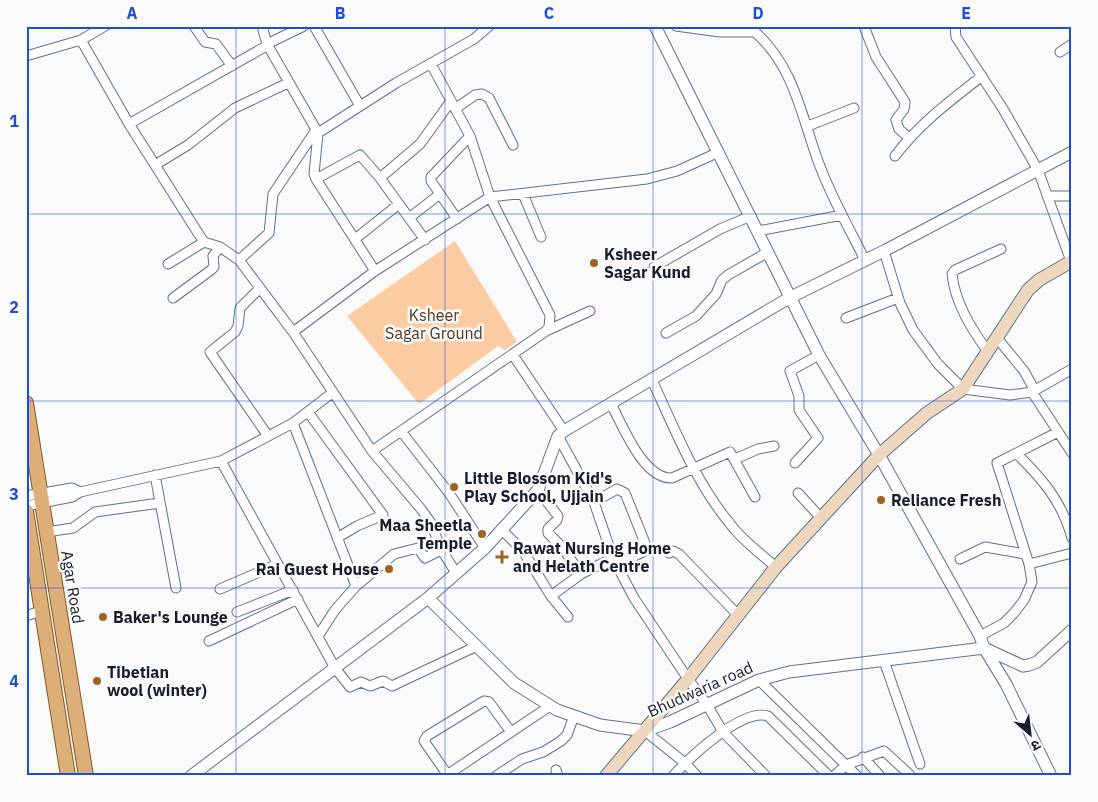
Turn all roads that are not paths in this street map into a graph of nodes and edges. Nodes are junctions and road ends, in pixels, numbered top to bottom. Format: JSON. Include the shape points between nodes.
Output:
{"nodes":[{"id":1,"x":105,"y":26,"type":"edge"},
{"id":2,"x":194,"y":26,"type":"edge"},
{"id":3,"x":262,"y":26,"type":"edge"},
{"id":4,"x":304,"y":26,"type":"edge"},
{"id":5,"x":314,"y":26,"type":"edge"},
{"id":6,"x":489,"y":26,"type":"edge"},
{"id":7,"x":675,"y":26,"type":"edge"},
{"id":8,"x":763,"y":26,"type":"edge"},
{"id":9,"x":955,"y":26,"type":"edge"},
{"id":10,"x":719,"y":29,"type":"edge"},
{"id":11,"x":865,"y":29,"type":"dead end"},
{"id":12,"x":657,"y":30,"type":"edge"},
{"id":13,"x":755,"y":32,"type":"junction"},
{"id":14,"x":81,"y":40,"type":"junction"},
{"id":15,"x":267,"y":44,"type":"junction"},
{"id":16,"x":1072,"y":44,"type":"edge"},
{"id":17,"x":1060,"y":52,"type":"dead end"},
{"id":18,"x":26,"y":56,"type":"edge"},
{"id":19,"x":431,"y":64,"type":"junction"},
{"id":20,"x":232,"y":66,"type":"junction"},
{"id":21,"x":982,"y":76,"type":"junction"},
{"id":22,"x":288,"y":83,"type":"junction"},
{"id":23,"x":453,"y":105,"type":"junction"},
{"id":24,"x":360,"y":106,"type":"junction"},
{"id":25,"x":854,"y":108,"type":"dead end"},
{"id":26,"x":129,"y":124,"type":"junction"},
{"id":27,"x":808,"y":126,"type":"junction"},
{"id":28,"x":317,"y":132,"type":"junction"},
{"id":29,"x":470,"y":136,"type":"junction"},
{"id":30,"x":909,"y":138,"type":"junction"},
{"id":31,"x":513,"y":145,"type":"dead end"},
{"id":32,"x":719,"y":152,"type":"junction"},
{"id":33,"x":1072,"y":152,"type":"edge"},
{"id":34,"x":895,"y":156,"type":"dead end"},
{"id":35,"x":155,"y":165,"type":"junction"},
{"id":36,"x":1038,"y":170,"type":"junction"},
{"id":37,"x":380,"y":178,"type":"junction"},
{"id":38,"x":316,"y":179,"type":"junction"},
{"id":39,"x":440,"y":194,"type":"junction"},
{"id":40,"x":523,"y":194,"type":"junction"},
{"id":41,"x":1047,"y":196,"type":"junction"},
{"id":42,"x":1072,"y":196,"type":"edge"},
{"id":43,"x":490,"y":197,"type":"junction"},
{"id":44,"x":399,"y":204,"type":"junction"},
{"id":45,"x":842,"y":215,"type":"junction"},
{"id":46,"x":751,"y":216,"type":"junction"},
{"id":47,"x":409,"y":218,"type":"junction"},
{"id":48,"x":457,"y":218,"type":"junction"},
{"id":49,"x":758,"y":231,"type":"junction"},
{"id":50,"x":541,"y":237,"type":"dead end"},
{"id":51,"x":355,"y":239,"type":"junction"},
{"id":52,"x":425,"y":240,"type":"junction"},
{"id":53,"x":204,"y":242,"type":"junction"},
{"id":54,"x":220,"y":247,"type":"junction"},
{"id":55,"x":1001,"y":249,"type":"dead end"},
{"id":56,"x":884,"y":251,"type":"junction"},
{"id":57,"x":768,"y":252,"type":"junction"},
{"id":58,"x":239,"y":260,"type":"junction"},
{"id":59,"x":865,"y":260,"type":"junction"},
{"id":60,"x":1071,"y":262,"type":"edge"},
{"id":61,"x":168,"y":264,"type":"dead end"},
{"id":62,"x":654,"y":267,"type":"dead end"},
{"id":63,"x":375,"y":271,"type":"junction"},
{"id":64,"x":260,"y":288,"type":"junction"},
{"id":65,"x":173,"y":298,"type":"dead end"},
{"id":66,"x":789,"y":298,"type":"junction"},
{"id":67,"x":898,"y":298,"type":"junction"},
{"id":68,"x":590,"y":311,"type":"dead end"},
{"id":69,"x":846,"y":318,"type":"dead end"},
{"id":70,"x":546,"y":331,"type":"junction"},
{"id":71,"x":293,"y":332,"type":"junction"},
{"id":72,"x":666,"y":333,"type":"dead end"},
{"id":73,"x":997,"y":338,"type":"junction"},
{"id":74,"x":988,"y":352,"type":"junction"},
{"id":75,"x":513,"y":355,"type":"junction"},
{"id":76,"x":819,"y":355,"type":"junction"},
{"id":77,"x":1072,"y":369,"type":"edge"},
{"id":78,"x":652,"y":380,"type":"junction"},
{"id":79,"x":963,"y":389,"type":"junction"},
{"id":80,"x":1033,"y":390,"type":"junction"},
{"id":81,"x":332,"y":393,"type":"junction"},
{"id":82,"x":26,"y":403,"type":"edge"},
{"id":83,"x":611,"y":404,"type":"junction"},
{"id":84,"x":308,"y":412,"type":"junction"},
{"id":85,"x":293,"y":423,"type":"junction"},
{"id":86,"x":401,"y":431,"type":"junction"},
{"id":87,"x":1058,"y":432,"type":"junction"},
{"id":88,"x":561,"y":434,"type":"junction"},
{"id":89,"x":268,"y":436,"type":"junction"},
{"id":90,"x":774,"y":446,"type":"dead end"},
{"id":91,"x":372,"y":451,"type":"junction"},
{"id":92,"x":1072,"y":452,"type":"edge"},
{"id":93,"x":1017,"y":454,"type":"junction"},
{"id":94,"x":879,"y":455,"type":"junction"},
{"id":95,"x":735,"y":459,"type":"junction"},
{"id":96,"x":221,"y":461,"type":"junction"},
{"id":97,"x":795,"y":463,"type":"dead end"},
{"id":98,"x":694,"y":468,"type":"junction"},
{"id":99,"x":155,"y":475,"type":"junction"},
{"id":100,"x":538,"y":490,"type":"junction"},
{"id":101,"x":798,"y":493,"type":"dead end"},
{"id":102,"x":755,"y":496,"type":"dead end"},
{"id":103,"x":36,"y":497,"type":"edge"},
{"id":104,"x":594,"y":502,"type":"junction"},
{"id":105,"x":160,"y":503,"type":"junction"},
{"id":106,"x":26,"y":506,"type":"edge"},
{"id":107,"x":26,"y":511,"type":"edge"},
{"id":108,"x":821,"y":518,"type":"junction"},
{"id":109,"x":501,"y":529,"type":"junction"},
{"id":110,"x":46,"y":532,"type":"junction"},
{"id":111,"x":337,"y":538,"type":"junction"},
{"id":112,"x":1072,"y":538,"type":"edge"},
{"id":113,"x":486,"y":548,"type":"junction"},
{"id":114,"x":441,"y":550,"type":"junction"},
{"id":115,"x":669,"y":553,"type":"dead end"},
{"id":116,"x":1072,"y":553,"type":"edge"},
{"id":117,"x":1025,"y":554,"type":"junction"},
{"id":118,"x":960,"y":559,"type":"dead end"},
{"id":119,"x":614,"y":561,"type":"junction"},
{"id":120,"x":278,"y":564,"type":"junction"},
{"id":121,"x":1029,"y":564,"type":"junction"},
{"id":122,"x":776,"y":567,"type":"junction"},
{"id":123,"x":456,"y":573,"type":"junction"},
{"id":124,"x":581,"y":574,"type":"junction"},
{"id":125,"x":356,"y":586,"type":"junction"},
{"id":126,"x":176,"y":588,"type":"dead end"},
{"id":127,"x":220,"y":589,"type":"dead end"},
{"id":128,"x":293,"y":590,"type":"junction"},
{"id":129,"x":552,"y":596,"type":"junction"},
{"id":130,"x":428,"y":598,"type":"junction"},
{"id":131,"x":298,"y":599,"type":"junction"},
{"id":132,"x":43,"y":610,"type":"junction"},
{"id":133,"x":237,"y":612,"type":"dead end"},
{"id":134,"x":738,"y":615,"type":"junction"},
{"id":135,"x":26,"y":616,"type":"edge"},
{"id":136,"x":568,"y":617,"type":"dead end"},
{"id":137,"x":1072,"y":630,"type":"edge"},
{"id":138,"x":318,"y":636,"type":"junction"},
{"id":139,"x":209,"y":641,"type":"dead end"},
{"id":140,"x":982,"y":642,"type":"junction"},
{"id":141,"x":477,"y":646,"type":"junction"},
{"id":142,"x":884,"y":661,"type":"junction"},
{"id":143,"x":336,"y":668,"type":"junction"},
{"id":144,"x":688,"y":679,"type":"junction"},
{"id":145,"x":759,"y":680,"type":"junction"},
{"id":146,"x":706,"y":703,"type":"junction"},
{"id":147,"x":550,"y":706,"type":"junction"},
{"id":148,"x":574,"y":716,"type":"junction"},
{"id":149,"x":644,"y":731,"type":"junction"},
{"id":150,"x":511,"y":732,"type":"junction"},
{"id":151,"x":723,"y":732,"type":"junction"},
{"id":152,"x":863,"y":757,"type":"junction"},
{"id":153,"x":685,"y":763,"type":"junction"},
{"id":154,"x":920,"y":764,"type":"dead end"},
{"id":155,"x":846,"y":765,"type":"junction"},
{"id":156,"x":910,"y":774,"type":"dead end"},
{"id":157,"x":68,"y":776,"type":"edge"},
{"id":158,"x":86,"y":776,"type":"edge"},
{"id":159,"x":191,"y":776,"type":"edge"},
{"id":160,"x":496,"y":776,"type":"edge"},
{"id":161,"x":606,"y":776,"type":"edge"},
{"id":162,"x":673,"y":776,"type":"edge"},
{"id":163,"x":697,"y":776,"type":"edge"},
{"id":164,"x":766,"y":776,"type":"edge"},
{"id":165,"x":828,"y":776,"type":"edge"},
{"id":166,"x":834,"y":776,"type":"edge"},
{"id":167,"x":857,"y":776,"type":"edge"},
{"id":168,"x":880,"y":776,"type":"edge"},
{"id":169,"x":1050,"y":776,"type":"edge"}],
"edges":[{"from":1,"to":14,"type":"street"},
{"from":2,"to":20,"type":"street","via":[[205,42],[216,44]]},
{"from":3,"to":15,"type":"street"},
{"from":4,"to":15,"type":"street"},
{"from":5,"to":24,"type":"street"},
{"from":6,"to":19,"type":"street","via":[[474,39]]},
{"from":7,"to":10,"type":"street"},
{"from":7,"to":12,"type":"street"},
{"from":8,"to":13,"type":"street"},
{"from":9,"to":21,"type":"street","via":[[956,38]]},
{"from":10,"to":13,"type":"street"},
{"from":11,"to":30,"type":"street","via":[[876,57],[905,102],[896,120],[899,129]]},
{"from":12,"to":32,"type":"street"},
{"from":13,"to":27,"type":"street","via":[[776,54]]},
{"from":14,"to":18,"type":"street"},
{"from":14,"to":26,"type":"street"},
{"from":15,"to":20,"type":"street"},
{"from":15,"to":22,"type":"street"},
{"from":16,"to":17,"type":"street"},
{"from":19,"to":23,"type":"street"},
{"from":19,"to":24,"type":"street"},
{"from":20,"to":26,"type":"street"},
{"from":21,"to":30,"type":"street"},
{"from":21,"to":36,"type":"street"},
{"from":22,"to":28,"type":"street"},
{"from":22,"to":35,"type":"street","via":[[235,108],[188,145]]},
{"from":23,"to":29,"type":"street"},
{"from":23,"to":31,"type":"street","via":[[475,95],[489,98]]},
{"from":23,"to":37,"type":"street","via":[[420,144]]},
{"from":24,"to":28,"type":"street"},
{"from":25,"to":27,"type":"street"},
{"from":26,"to":35,"type":"street"},
{"from":27,"to":45,"type":"street","via":[[816,156]]},
{"from":28,"to":38,"type":"street"},
{"from":28,"to":58,"type":"street","via":[[273,194],[269,233]]},
{"from":29,"to":39,"type":"street","via":[[431,177]]},
{"from":29,"to":43,"type":"street"},
{"from":30,"to":34,"type":"street"},
{"from":32,"to":40,"type":"street","via":[[677,171],[647,179]]},
{"from":32,"to":46,"type":"street"},
{"from":33,"to":36,"type":"street"},
{"from":35,"to":53,"type":"street"},
{"from":36,"to":41,"type":"street"},
{"from":36,"to":56,"type":"street"},
{"from":37,"to":38,"type":"street","via":[[360,156]]},
{"from":37,"to":44,"type":"street"},
{"from":38,"to":51,"type":"street"},
{"from":39,"to":47,"type":"street"},
{"from":39,"to":48,"type":"street"},
{"from":40,"to":43,"type":"street"},
{"from":40,"to":50,"type":"street"},
{"from":41,"to":42,"type":"street"},
{"from":41,"to":60,"type":"street"},
{"from":43,"to":48,"type":"street"},
{"from":43,"to":70,"type":"street","via":[[550,315]]},
{"from":44,"to":47,"type":"street"},
{"from":44,"to":51,"type":"street"},
{"from":45,"to":49,"type":"street"},
{"from":45,"to":59,"type":"street"},
{"from":46,"to":49,"type":"street"},
{"from":46,"to":62,"type":"street","via":[[720,229]]},
{"from":47,"to":52,"type":"street"},
{"from":48,"to":52,"type":"street"},
{"from":49,"to":57,"type":"street"},
{"from":51,"to":63,"type":"street"},
{"from":52,"to":63,"type":"street"},
{"from":53,"to":54,"type":"street"},
{"from":53,"to":61,"type":"street"},
{"from":54,"to":58,"type":"street"},
{"from":54,"to":65,"type":"street","via":[[213,256],[214,267]]},
{"from":55,"to":74,"type":"street","via":[[952,274],[960,306]]},
{"from":56,"to":59,"type":"street"},
{"from":56,"to":67,"type":"street"},
{"from":57,"to":66,"type":"street"},
{"from":57,"to":72,"type":"street","via":[[728,275],[696,316]]},
{"from":58,"to":64,"type":"street"},
{"from":59,"to":66,"type":"street"},
{"from":60,"to":73,"type":"main road","via":[[1028,290]]},
{"from":63,"to":71,"type":"street"},
{"from":64,"to":71,"type":"street"},
{"from":64,"to":89,"type":"street","via":[[240,308],[235,332],[210,352]]},
{"from":66,"to":76,"type":"street"},
{"from":66,"to":78,"type":"street"},
{"from":67,"to":69,"type":"street"},
{"from":67,"to":79,"type":"street","via":[[913,330],[938,364]]},
{"from":68,"to":70,"type":"street"},
{"from":70,"to":75,"type":"street"},
{"from":71,"to":81,"type":"street"},
{"from":73,"to":74,"type":"main road"},
{"from":73,"to":80,"type":"street","via":[[1020,364]]},
{"from":74,"to":79,"type":"main road"},
{"from":75,"to":86,"type":"street"},
{"from":75,"to":88,"type":"street"},
{"from":76,"to":94,"type":"street"},
{"from":76,"to":97,"type":"street","via":[[790,371],[799,396],[799,410],[818,438]]},
{"from":77,"to":80,"type":"street"},
{"from":78,"to":83,"type":"street"},
{"from":78,"to":98,"type":"street"},
{"from":79,"to":80,"type":"street","via":[[1010,395]]},
{"from":79,"to":94,"type":"main road","via":[[926,413]]},
{"from":80,"to":87,"type":"street"},
{"from":81,"to":84,"type":"street"},
{"from":81,"to":91,"type":"street"},
{"from":82,"to":103,"type":"main road","name":"Agar Road"},
{"from":83,"to":88,"type":"street"},
{"from":83,"to":98,"type":"street","via":[[641,460],[649,468],[669,478]]},
{"from":84,"to":85,"type":"street"},
{"from":84,"to":111,"type":"street","via":[[383,515]]},
{"from":85,"to":89,"type":"street"},
{"from":85,"to":111,"type":"street"},
{"from":86,"to":91,"type":"street"},
{"from":86,"to":113,"type":"street"},
{"from":87,"to":92,"type":"street"},
{"from":87,"to":93,"type":"street"},
{"from":88,"to":100,"type":"street"},
{"from":88,"to":104,"type":"street"},
{"from":89,"to":96,"type":"street"},
{"from":90,"to":95,"type":"street"},
{"from":91,"to":114,"type":"street","via":[[421,509]]},
{"from":93,"to":112,"type":"street","via":[[1050,490]]},
{"from":93,"to":117,"type":"street","via":[[997,464]]},
{"from":94,"to":108,"type":"main road"},
{"from":94,"to":140,"type":"street"},
{"from":95,"to":98,"type":"street","via":[[728,452]]},
{"from":95,"to":102,"type":"street"},
{"from":96,"to":99,"type":"street"},
{"from":96,"to":120,"type":"street"},
{"from":98,"to":122,"type":"street","via":[[732,527]]},
{"from":99,"to":103,"type":"street","via":[[80,492],[72,488]]},
{"from":99,"to":105,"type":"street"},
{"from":100,"to":109,"type":"street"},
{"from":100,"to":124,"type":"street","via":[[558,516],[548,533]]},
{"from":101,"to":108,"type":"street"},
{"from":103,"to":106,"type":"street"},
{"from":103,"to":110,"type":"main road","name":"Agar Road"},
{"from":104,"to":119,"type":"street"},
{"from":104,"to":119,"type":"street","via":[[621,489],[645,543],[646,550]]},
{"from":105,"to":110,"type":"street","via":[[95,512],[73,528]]},
{"from":105,"to":126,"type":"street"},
{"from":107,"to":132,"type":"main road"},
{"from":108,"to":122,"type":"main road"},
{"from":109,"to":113,"type":"street"},
{"from":109,"to":129,"type":"street","via":[[523,551]]},
{"from":110,"to":158,"type":"main road","name":"Agar Road"},
{"from":111,"to":125,"type":"street"},
{"from":113,"to":123,"type":"street"},
{"from":114,"to":123,"type":"street"},
{"from":114,"to":125,"type":"street","via":[[425,558],[418,548],[394,554]]},
{"from":115,"to":134,"type":"street","via":[[679,554]]},
{"from":116,"to":121,"type":"street"},
{"from":117,"to":118,"type":"street","via":[[985,547]]},
{"from":117,"to":121,"type":"street"},
{"from":119,"to":124,"type":"street"},
{"from":119,"to":144,"type":"street"},
{"from":120,"to":127,"type":"street"},
{"from":120,"to":128,"type":"street"},
{"from":121,"to":140,"type":"street","via":[[1032,582],[1024,600]]},
{"from":122,"to":134,"type":"main road"},
{"from":123,"to":130,"type":"street"},
{"from":124,"to":129,"type":"street"},
{"from":125,"to":138,"type":"street"},
{"from":128,"to":131,"type":"street"},
{"from":128,"to":133,"type":"street"},
{"from":129,"to":136,"type":"street"},
{"from":130,"to":141,"type":"street","name":"Bhudwaria road"},
{"from":130,"to":143,"type":"street"},
{"from":131,"to":138,"type":"street"},
{"from":131,"to":139,"type":"street"},
{"from":132,"to":135,"type":"street"},
{"from":132,"to":157,"type":"main road"},
{"from":134,"to":144,"type":"main road"},
{"from":137,"to":140,"type":"street","via":[[1033,665],[1024,666]]},
{"from":138,"to":143,"type":"street"},
{"from":140,"to":142,"type":"street","name":"Bhudwaria road"},
{"from":140,"to":169,"type":"street"},
{"from":141,"to":143,"type":"street","via":[[391,687],[383,680],[370,686],[361,682],[350,686]]},
{"from":141,"to":147,"type":"street","name":"Bhudwaria road","via":[[514,683]]},
{"from":142,"to":145,"type":"street","name":"Bhudwaria road","via":[[789,672]]},
{"from":142,"to":154,"type":"street"},
{"from":143,"to":159,"type":"street"},
{"from":144,"to":146,"type":"street"},
{"from":144,"to":149,"type":"main road"},
{"from":145,"to":146,"type":"street","name":"Bhudwaria road"},
{"from":145,"to":155,"type":"street"},
{"from":146,"to":149,"type":"street","name":"Bhudwaria road"},
{"from":146,"to":151,"type":"street"},
{"from":147,"to":148,"type":"street","name":"Bhudwaria road"},
{"from":147,"to":150,"type":"street"},
{"from":148,"to":149,"type":"street","name":"Bhudwaria road","via":[[600,725]]},
{"from":148,"to":160,"type":"street","via":[[562,741],[522,759]]},
{"from":149,"to":153,"type":"street"},
{"from":149,"to":161,"type":"main road"},
{"from":150,"to":150,"type":"street","via":[[489,702],[484,701],[424,741],[447,774]]},
{"from":151,"to":153,"type":"street"},
{"from":151,"to":164,"type":"street"},
{"from":151,"to":165,"type":"street","via":[[752,716],[768,716]]},
{"from":152,"to":155,"type":"street"},
{"from":152,"to":156,"type":"street","via":[[886,751]]},
{"from":152,"to":168,"type":"street"},
{"from":153,"to":162,"type":"street"},
{"from":153,"to":163,"type":"street"},
{"from":155,"to":166,"type":"street"},
{"from":155,"to":167,"type":"street"}]}
